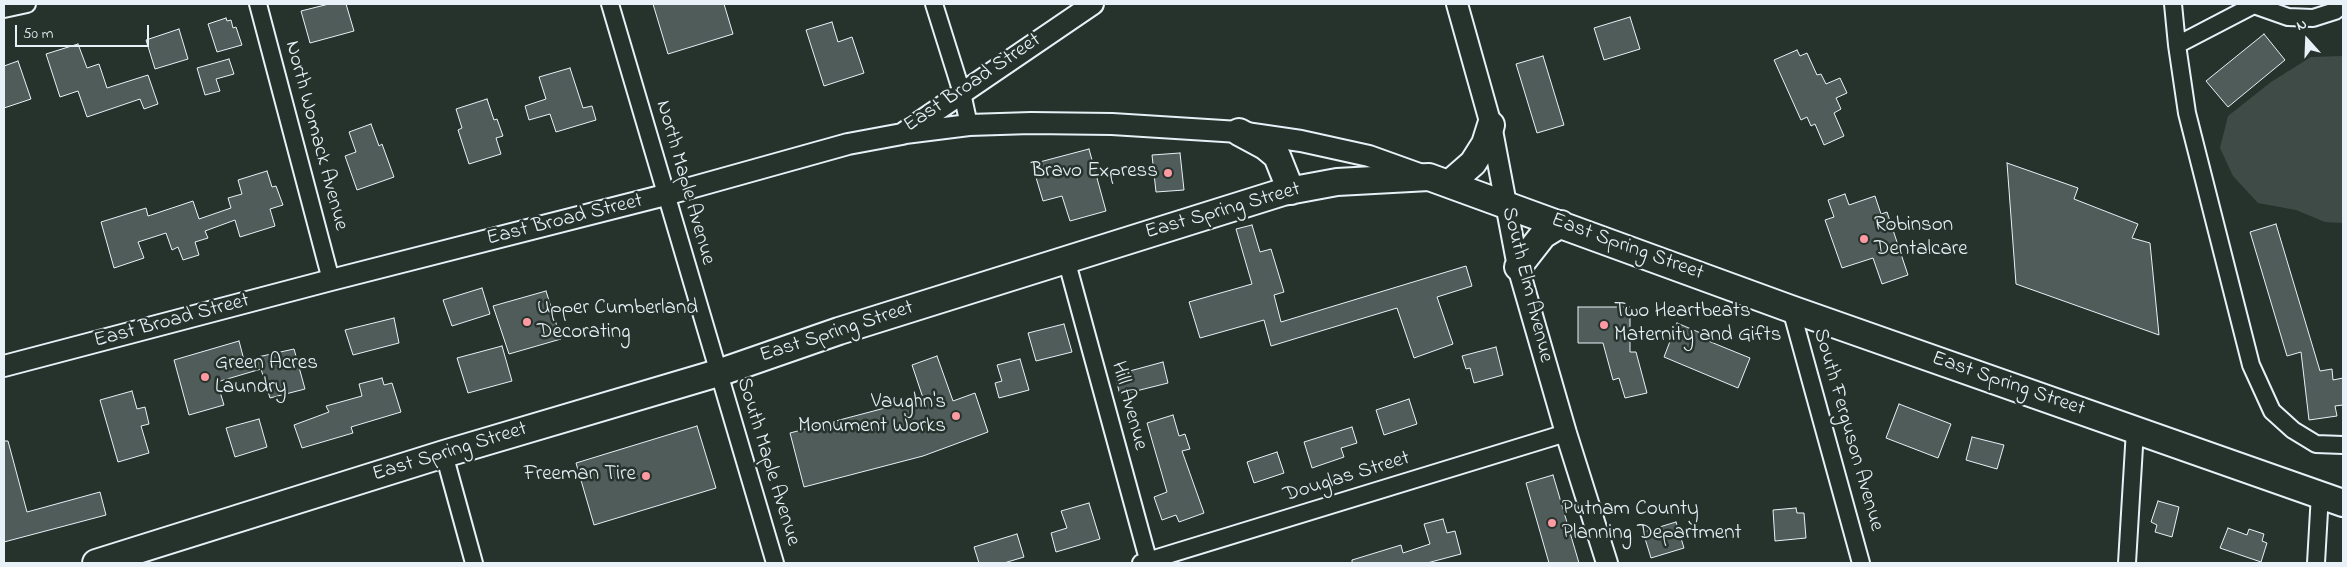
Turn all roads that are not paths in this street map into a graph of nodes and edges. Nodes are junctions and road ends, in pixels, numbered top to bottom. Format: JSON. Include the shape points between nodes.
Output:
{"nodes":[{"id":1,"x":258,"y":4,"type":"edge"},
{"id":2,"x":610,"y":4,"type":"edge"},
{"id":3,"x":934,"y":4,"type":"edge"},
{"id":4,"x":1093,"y":4,"type":"edge"},
{"id":5,"x":1457,"y":4,"type":"edge"},
{"id":6,"x":2173,"y":4,"type":"edge"},
{"id":7,"x":2343,"y":4,"type":"edge"},
{"id":8,"x":2177,"y":44,"type":"junction"},
{"id":9,"x":962,"y":93,"type":"junction"},
{"id":10,"x":1491,"y":124,"type":"junction"},
{"id":11,"x":969,"y":126,"type":"junction"},
{"id":12,"x":1239,"y":132,"type":"junction"},
{"id":13,"x":902,"y":134,"type":"junction"},
{"id":14,"x":1439,"y":180,"type":"junction"},
{"id":15,"x":1291,"y":190,"type":"junction"},
{"id":16,"x":665,"y":195,"type":"junction"},
{"id":17,"x":1506,"y":204,"type":"junction"},
{"id":18,"x":1561,"y":224,"type":"junction"},
{"id":19,"x":1066,"y":259,"type":"junction"},
{"id":20,"x":1518,"y":267,"type":"junction"},
{"id":21,"x":331,"y":280,"type":"junction"},
{"id":22,"x":1791,"y":309,"type":"junction"},
{"id":23,"x":4,"y":366,"type":"edge"},
{"id":24,"x":718,"y":373,"type":"junction"},
{"id":25,"x":2135,"y":430,"type":"junction"},
{"id":26,"x":1566,"y":433,"type":"junction"},
{"id":27,"x":2343,"y":445,"type":"edge"},
{"id":28,"x":444,"y":454,"type":"junction"},
{"id":29,"x":2331,"y":499,"type":"edge"},
{"id":30,"x":1146,"y":562,"type":"edge"},
{"id":31,"x":96,"y":563,"type":"edge"},
{"id":32,"x":474,"y":563,"type":"edge"},
{"id":33,"x":773,"y":563,"type":"edge"},
{"id":34,"x":1607,"y":563,"type":"edge"},
{"id":35,"x":1862,"y":563,"type":"edge"},
{"id":36,"x":2127,"y":563,"type":"edge"},
{"id":37,"x":2316,"y":563,"type":"edge"}],
"edges":[{"from":1,"to":21,"type":"street","name":"North Womack Avenue"},
{"from":2,"to":16,"type":"street","name":"North Maple Avenue"},
{"from":3,"to":9,"type":"street"},
{"from":4,"to":9,"type":"street","name":"East Broad Street"},
{"from":5,"to":10,"type":"street","name":"South Elm Avenue"},
{"from":6,"to":8,"type":"street"},
{"from":7,"to":8,"type":"street","via":[[2334,11],[2313,18],[2288,17],[2254,5]]},
{"from":8,"to":27,"type":"street","via":[[2187,113],[2251,365],[2272,411],[2293,430],[2316,444]]},
{"from":9,"to":11,"type":"street"},
{"from":9,"to":13,"type":"street","name":"East Broad Street"},
{"from":10,"to":14,"type":"main road","via":[[1485,144],[1473,163]]},
{"from":10,"to":17,"type":"street","name":"South Elm Avenue"},
{"from":11,"to":12,"type":"street","via":[[1106,124]]},
{"from":11,"to":13,"type":"street"},
{"from":12,"to":14,"type":"street","via":[[1369,156]]},
{"from":12,"to":15,"type":"main road","via":[[1277,156]]},
{"from":13,"to":16,"type":"street","name":"East Broad Street","via":[[830,149]]},
{"from":14,"to":15,"type":"main road","name":"East Spring Street","via":[[1337,182]]},
{"from":14,"to":17,"type":"main road","name":"East Spring Street"},
{"from":15,"to":19,"type":"main road","name":"East Spring Street"},
{"from":16,"to":21,"type":"street","name":"East Broad Street"},
{"from":16,"to":24,"type":"street","name":"North Maple Avenue"},
{"from":17,"to":18,"type":"main road","name":"East Spring Street"},
{"from":17,"to":20,"type":"street","name":"South Elm Avenue"},
{"from":18,"to":20,"type":"main road","via":[[1542,235]]},
{"from":18,"to":22,"type":"main road","name":"East Spring Street"},
{"from":19,"to":24,"type":"main road","name":"East Spring Street"},
{"from":19,"to":30,"type":"street","name":"Hill Avenue"},
{"from":20,"to":26,"type":"street","name":"South Elm Avenue"},
{"from":21,"to":23,"type":"street","name":"East Broad Street"},
{"from":22,"to":25,"type":"main road","name":"East Spring Street"},
{"from":22,"to":35,"type":"street","name":"South Ferguson Avenue"},
{"from":24,"to":28,"type":"main road","name":"East Spring Street"},
{"from":24,"to":33,"type":"street","name":"South Maple Avenue"},
{"from":25,"to":29,"type":"main road","name":"East Spring Street"},
{"from":25,"to":36,"type":"street"},
{"from":26,"to":30,"type":"street","name":"Douglas Street"},
{"from":26,"to":34,"type":"street","name":"South Elm Avenue"},
{"from":28,"to":31,"type":"main road","name":"East Spring Street"},
{"from":28,"to":32,"type":"street"},
{"from":29,"to":37,"type":"street"}]}
